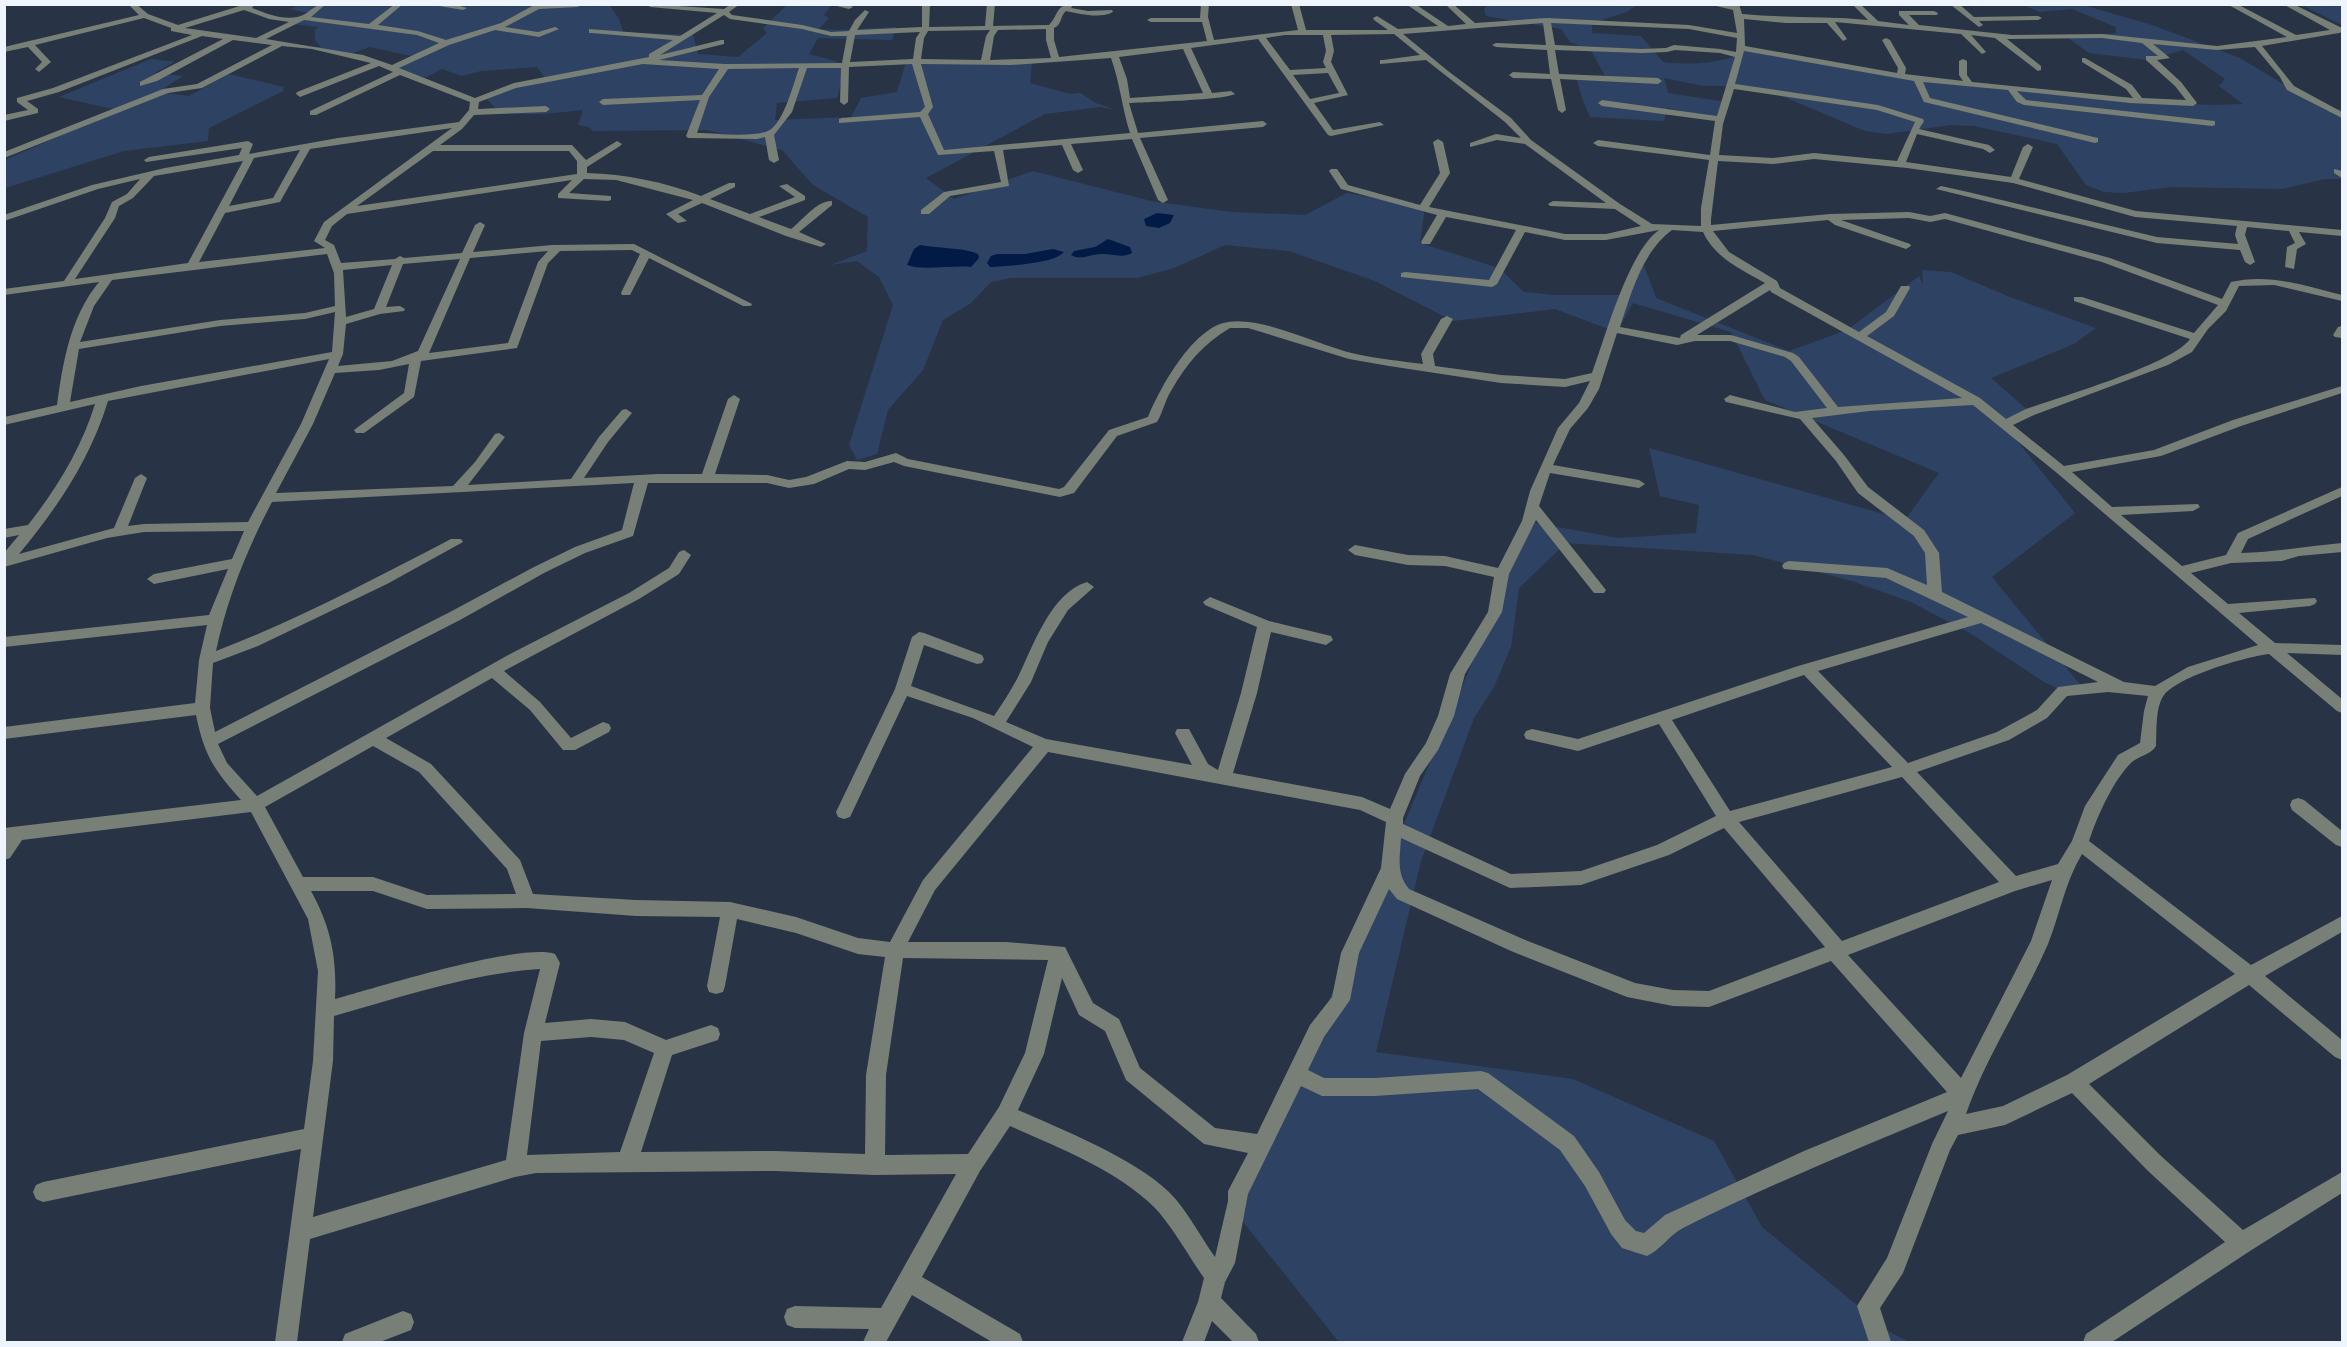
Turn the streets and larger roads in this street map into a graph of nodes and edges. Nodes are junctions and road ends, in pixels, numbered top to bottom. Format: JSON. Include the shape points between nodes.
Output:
{"nodes":[{"id":1,"x":131,"y":4,"type":"edge"},
{"id":2,"x":323,"y":4,"type":"edge"},
{"id":3,"x":400,"y":4,"type":"edge"},
{"id":4,"x":430,"y":4,"type":"edge"},
{"id":5,"x":736,"y":4,"type":"edge"},
{"id":6,"x":832,"y":4,"type":"edge"},
{"id":7,"x":926,"y":4,"type":"edge"},
{"id":8,"x":992,"y":4,"type":"edge"},
{"id":9,"x":1205,"y":4,"type":"edge"},
{"id":10,"x":1295,"y":4,"type":"edge"},
{"id":11,"x":1409,"y":4,"type":"edge"},
{"id":12,"x":1448,"y":4,"type":"edge"},
{"id":13,"x":1711,"y":4,"type":"edge"},
{"id":14,"x":1855,"y":4,"type":"edge"},
{"id":15,"x":2230,"y":4,"type":"edge"},
{"id":16,"x":2286,"y":4,"type":"edge"},
{"id":17,"x":445,"y":5,"type":"edge"},
{"id":18,"x":578,"y":5,"type":"edge"},
{"id":19,"x":650,"y":5,"type":"edge"},
{"id":20,"x":1955,"y":5,"type":"edge"},
{"id":21,"x":249,"y":6,"type":"edge"},
{"id":22,"x":542,"y":6,"type":"edge"},
{"id":23,"x":849,"y":7,"type":"dead end"},
{"id":24,"x":1068,"y":7,"type":"edge"},
{"id":25,"x":463,"y":8,"type":"dead end"},
{"id":26,"x":1738,"y":10,"type":"edge"},
{"id":27,"x":724,"y":11,"type":"junction"},
{"id":28,"x":865,"y":12,"type":"dead end"},
{"id":29,"x":1109,"y":12,"type":"dead end"},
{"id":30,"x":1934,"y":13,"type":"dead end"},
{"id":31,"x":145,"y":16,"type":"junction"},
{"id":32,"x":303,"y":18,"type":"junction"},
{"id":33,"x":1377,"y":18,"type":"dead end"},
{"id":34,"x":2038,"y":18,"type":"dead end"},
{"id":35,"x":1973,"y":19,"type":"junction"},
{"id":36,"x":1151,"y":20,"type":"dead end"},
{"id":37,"x":1204,"y":20,"type":"junction"},
{"id":38,"x":1547,"y":20,"type":"junction"},
{"id":39,"x":1830,"y":20,"type":"junction"},
{"id":40,"x":1875,"y":24,"type":"junction"},
{"id":41,"x":1472,"y":25,"type":"junction"},
{"id":42,"x":2082,"y":25,"type":"dead end"},
{"id":43,"x":372,"y":26,"type":"junction"},
{"id":44,"x":1050,"y":27,"type":"junction"},
{"id":45,"x":1445,"y":27,"type":"junction"},
{"id":46,"x":495,"y":28,"type":"junction"},
{"id":47,"x":992,"y":28,"type":"junction"},
{"id":48,"x":174,"y":29,"type":"junction"},
{"id":49,"x":555,"y":29,"type":"dead end"},
{"id":50,"x":926,"y":29,"type":"junction"},
{"id":51,"x":1918,"y":29,"type":"junction"},
{"id":52,"x":592,"y":31,"type":"dead end"},
{"id":53,"x":2341,"y":31,"type":"edge"},
{"id":54,"x":1302,"y":32,"type":"junction"},
{"id":55,"x":1326,"y":32,"type":"junction"},
{"id":56,"x":1396,"y":32,"type":"junction"},
{"id":57,"x":1964,"y":33,"type":"junction"},
{"id":58,"x":202,"y":34,"type":"junction"},
{"id":59,"x":852,"y":34,"type":"junction"},
{"id":60,"x":1994,"y":35,"type":"junction"},
{"id":61,"x":2102,"y":36,"type":"junction"},
{"id":62,"x":1261,"y":37,"type":"junction"},
{"id":63,"x":231,"y":38,"type":"junction"},
{"id":64,"x":680,"y":38,"type":"junction"},
{"id":65,"x":2295,"y":38,"type":"junction"},
{"id":66,"x":1843,"y":39,"type":"dead end"},
{"id":67,"x":1887,"y":40,"type":"dead end"},
{"id":68,"x":2142,"y":40,"type":"junction"},
{"id":69,"x":256,"y":41,"type":"junction"},
{"id":70,"x":721,"y":42,"type":"dead end"},
{"id":71,"x":1211,"y":42,"type":"junction"},
{"id":72,"x":446,"y":43,"type":"junction"},
{"id":73,"x":30,"y":44,"type":"junction"},
{"id":74,"x":279,"y":44,"type":"junction"},
{"id":75,"x":1185,"y":44,"type":"junction"},
{"id":76,"x":2257,"y":44,"type":"junction"},
{"id":77,"x":1496,"y":45,"type":"dead end"},
{"id":78,"x":1741,"y":46,"type":"junction"},
{"id":79,"x":1551,"y":47,"type":"junction"},
{"id":80,"x":4,"y":50,"type":"edge"},
{"id":81,"x":1982,"y":52,"type":"dead end"},
{"id":82,"x":1114,"y":55,"type":"junction"},
{"id":83,"x":1427,"y":57,"type":"junction"},
{"id":84,"x":1056,"y":60,"type":"junction"},
{"id":85,"x":2085,"y":60,"type":"dead end"},
{"id":86,"x":641,"y":61,"type":"junction"},
{"id":87,"x":1963,"y":61,"type":"dead end"},
{"id":88,"x":916,"y":62,"type":"junction"},
{"id":89,"x":1383,"y":62,"type":"dead end"},
{"id":90,"x":378,"y":63,"type":"junction"},
{"id":91,"x":985,"y":63,"type":"junction"},
{"id":92,"x":804,"y":65,"type":"junction"},
{"id":93,"x":845,"y":65,"type":"junction"},
{"id":94,"x":725,"y":67,"type":"junction"},
{"id":95,"x":2038,"y":68,"type":"dead end"},
{"id":96,"x":39,"y":69,"type":"dead end"},
{"id":97,"x":397,"y":69,"type":"junction"},
{"id":98,"x":1330,"y":70,"type":"junction"},
{"id":99,"x":1286,"y":73,"type":"junction"},
{"id":100,"x":1514,"y":75,"type":"dead end"},
{"id":101,"x":1901,"y":76,"type":"junction"},
{"id":102,"x":1555,"y":77,"type":"junction"},
{"id":103,"x":1917,"y":79,"type":"junction"},
{"id":104,"x":1658,"y":81,"type":"dead end"},
{"id":105,"x":143,"y":84,"type":"dead end"},
{"id":106,"x":1969,"y":84,"type":"junction"},
{"id":107,"x":1732,"y":86,"type":"junction"},
{"id":108,"x":2010,"y":88,"type":"junction"},
{"id":109,"x":300,"y":93,"type":"dead end"},
{"id":110,"x":1231,"y":94,"type":"dead end"},
{"id":111,"x":1209,"y":96,"type":"junction"},
{"id":112,"x":705,"y":98,"type":"junction"},
{"id":113,"x":2139,"y":100,"type":"junction"},
{"id":114,"x":1125,"y":101,"type":"junction"},
{"id":115,"x":603,"y":102,"type":"dead end"},
{"id":116,"x":844,"y":102,"type":"dead end"},
{"id":117,"x":1307,"y":102,"type":"junction"},
{"id":118,"x":1602,"y":103,"type":"dead end"},
{"id":119,"x":473,"y":107,"type":"junction"},
{"id":120,"x":546,"y":109,"type":"dead end"},
{"id":121,"x":1562,"y":110,"type":"dead end"},
{"id":122,"x":313,"y":112,"type":"dead end"},
{"id":123,"x":923,"y":114,"type":"junction"},
{"id":124,"x":2343,"y":115,"type":"edge"},
{"id":125,"x":4,"y":118,"type":"edge"},
{"id":126,"x":1720,"y":119,"type":"junction"},
{"id":127,"x":842,"y":121,"type":"dead end"},
{"id":128,"x":2212,"y":123,"type":"dead end"},
{"id":129,"x":462,"y":124,"type":"junction"},
{"id":130,"x":1263,"y":124,"type":"dead end"},
{"id":131,"x":1380,"y":125,"type":"dead end"},
{"id":132,"x":1914,"y":131,"type":"junction"},
{"id":133,"x":769,"y":134,"type":"junction"},
{"id":134,"x":1135,"y":136,"type":"junction"},
{"id":135,"x":2095,"y":140,"type":"dead end"},
{"id":136,"x":1065,"y":142,"type":"junction"},
{"id":137,"x":1438,"y":142,"type":"dead end"},
{"id":138,"x":1527,"y":142,"type":"junction"},
{"id":139,"x":1598,"y":143,"type":"dead end"},
{"id":140,"x":616,"y":144,"type":"dead end"},
{"id":141,"x":1473,"y":145,"type":"dead end"},
{"id":142,"x":307,"y":146,"type":"junction"},
{"id":143,"x":2028,"y":147,"type":"dead end"},
{"id":144,"x":432,"y":148,"type":"junction"},
{"id":145,"x":998,"y":148,"type":"junction"},
{"id":146,"x":1990,"y":150,"type":"dead end"},
{"id":147,"x":4,"y":155,"type":"edge"},
{"id":148,"x":1714,"y":157,"type":"junction"},
{"id":149,"x":247,"y":158,"type":"junction"},
{"id":150,"x":149,"y":160,"type":"dead end"},
{"id":151,"x":774,"y":160,"type":"dead end"},
{"id":152,"x":1901,"y":164,"type":"junction"},
{"id":153,"x":1078,"y":170,"type":"dead end"},
{"id":154,"x":582,"y":171,"type":"junction"},
{"id":155,"x":1334,"y":171,"type":"dead end"},
{"id":156,"x":1984,"y":174,"type":"junction"},
{"id":157,"x":150,"y":175,"type":"junction"},
{"id":158,"x":2013,"y":180,"type":"junction"},
{"id":159,"x":732,"y":185,"type":"dead end"},
{"id":160,"x":784,"y":186,"type":"dead end"},
{"id":161,"x":2083,"y":187,"type":"dead end"},
{"id":162,"x":1941,"y":189,"type":"dead end"},
{"id":163,"x":608,"y":198,"type":"dead end"},
{"id":164,"x":1988,"y":198,"type":"junction"},
{"id":165,"x":698,"y":199,"type":"junction"},
{"id":166,"x":1163,"y":200,"type":"dead end"},
{"id":167,"x":2084,"y":201,"type":"junction"},
{"id":168,"x":829,"y":203,"type":"dead end"},
{"id":169,"x":1553,"y":204,"type":"dead end"},
{"id":170,"x":1617,"y":206,"type":"junction"},
{"id":171,"x":1423,"y":209,"type":"junction"},
{"id":172,"x":220,"y":211,"type":"junction"},
{"id":173,"x":346,"y":211,"type":"junction"},
{"id":174,"x":925,"y":212,"type":"dead end"},
{"id":175,"x":1443,"y":213,"type":"junction"},
{"id":176,"x":1830,"y":217,"type":"junction"},
{"id":177,"x":4,"y":218,"type":"edge"},
{"id":178,"x":748,"y":218,"type":"junction"},
{"id":179,"x":682,"y":222,"type":"dead end"},
{"id":180,"x":2243,"y":224,"type":"junction"},
{"id":181,"x":480,"y":225,"type":"dead end"},
{"id":182,"x":1650,"y":227,"type":"junction"},
{"id":183,"x":1670,"y":227,"type":"junction"},
{"id":184,"x":1522,"y":228,"type":"junction"},
{"id":185,"x":2292,"y":228,"type":"junction"},
{"id":186,"x":1706,"y":229,"type":"junction"},
{"id":187,"x":2343,"y":233,"type":"edge"},
{"id":188,"x":790,"y":234,"type":"junction"},
{"id":189,"x":1426,"y":242,"type":"dead end"},
{"id":190,"x":821,"y":244,"type":"dead end"},
{"id":191,"x":1906,"y":246,"type":"dead end"},
{"id":192,"x":557,"y":248,"type":"junction"},
{"id":193,"x":2245,"y":248,"type":"junction"},
{"id":194,"x":329,"y":251,"type":"junction"},
{"id":195,"x":646,"y":253,"type":"junction"},
{"id":196,"x":465,"y":254,"type":"junction"},
{"id":197,"x":400,"y":259,"type":"junction"},
{"id":198,"x":2250,"y":262,"type":"dead end"},
{"id":199,"x":192,"y":266,"type":"junction"},
{"id":200,"x":337,"y":267,"type":"junction"},
{"id":201,"x":2290,"y":267,"type":"dead end"},
{"id":202,"x":1405,"y":275,"type":"dead end"},
{"id":203,"x":109,"y":277,"type":"junction"},
{"id":204,"x":68,"y":282,"type":"junction"},
{"id":205,"x":1773,"y":283,"type":"junction"},
{"id":206,"x":1905,"y":288,"type":"dead end"},
{"id":207,"x":4,"y":292,"type":"edge"},
{"id":208,"x":626,"y":293,"type":"dead end"},
{"id":209,"x":2078,"y":298,"type":"dead end"},
{"id":210,"x":2343,"y":298,"type":"edge"},
{"id":211,"x":747,"y":304,"type":"dead end"},
{"id":212,"x":2225,"y":304,"type":"junction"},
{"id":213,"x":400,"y":309,"type":"dead end"},
{"id":214,"x":379,"y":311,"type":"junction"},
{"id":215,"x":341,"y":315,"type":"junction"},
{"id":216,"x":1447,"y":319,"type":"dead end"},
{"id":217,"x":1612,"y":328,"type":"junction"},
{"id":218,"x":1861,"y":335,"type":"junction"},
{"id":219,"x":2197,"y":337,"type":"junction"},
{"id":220,"x":1677,"y":342,"type":"junction"},
{"id":221,"x":74,"y":346,"type":"junction"},
{"id":222,"x":337,"y":354,"type":"junction"},
{"id":223,"x":416,"y":358,"type":"junction"},
{"id":224,"x":1430,"y":369,"type":"junction"},
{"id":225,"x":330,"y":370,"type":"junction"},
{"id":226,"x":1597,"y":376,"type":"junction"},
{"id":227,"x":1565,"y":384,"type":"junction"},
{"id":228,"x":2343,"y":389,"type":"edge"},
{"id":229,"x":734,"y":399,"type":"dead end"},
{"id":230,"x":1730,"y":399,"type":"dead end"},
{"id":231,"x":102,"y":400,"type":"junction"},
{"id":232,"x":1976,"y":401,"type":"junction"},
{"id":233,"x":1584,"y":405,"type":"junction"},
{"id":234,"x":63,"y":409,"type":"junction"},
{"id":235,"x":1835,"y":411,"type":"junction"},
{"id":236,"x":626,"y":413,"type":"dead end"},
{"id":237,"x":1804,"y":416,"type":"junction"},
{"id":238,"x":4,"y":422,"type":"edge"},
{"id":239,"x":2005,"y":424,"type":"junction"},
{"id":240,"x":360,"y":430,"type":"dead end"},
{"id":241,"x":499,"y":437,"type":"dead end"},
{"id":242,"x":1545,"y":468,"type":"junction"},
{"id":243,"x":2062,"y":470,"type":"junction"},
{"id":244,"x":141,"y":478,"type":"dead end"},
{"id":245,"x":707,"y":478,"type":"junction"},
{"id":246,"x":642,"y":479,"type":"junction"},
{"id":247,"x":576,"y":481,"type":"junction"},
{"id":248,"x":1638,"y":484,"type":"dead end"},
{"id":249,"x":457,"y":489,"type":"junction"},
{"id":250,"x":2343,"y":491,"type":"edge"},
{"id":251,"x":267,"y":498,"type":"junction"},
{"id":252,"x":1533,"y":506,"type":"junction"},
{"id":253,"x":2193,"y":507,"type":"dead end"},
{"id":254,"x":2109,"y":511,"type":"junction"},
{"id":255,"x":253,"y":526,"type":"junction"},
{"id":256,"x":33,"y":528,"type":"junction"},
{"id":257,"x":119,"y":532,"type":"junction"},
{"id":258,"x":4,"y":534,"type":"edge"},
{"id":259,"x":456,"y":542,"type":"dead end"},
{"id":260,"x":1355,"y":550,"type":"dead end"},
{"id":261,"x":2339,"y":551,"type":"edge"},
{"id":262,"x":684,"y":555,"type":"dead end"},
{"id":263,"x":2231,"y":558,"type":"junction"},
{"id":264,"x":4,"y":563,"type":"edge"},
{"id":265,"x":236,"y":563,"type":"junction"},
{"id":266,"x":1789,"y":566,"type":"dead end"},
{"id":267,"x":2180,"y":571,"type":"junction"},
{"id":268,"x":1502,"y":574,"type":"junction"},
{"id":269,"x":154,"y":579,"type":"dead end"},
{"id":270,"x":1087,"y":587,"type":"dead end"},
{"id":271,"x":1599,"y":590,"type":"dead end"},
{"id":272,"x":1935,"y":595,"type":"junction"},
{"id":273,"x":2310,"y":601,"type":"dead end"},
{"id":274,"x":1210,"y":602,"type":"dead end"},
{"id":275,"x":2226,"y":609,"type":"junction"},
{"id":276,"x":1981,"y":618,"type":"junction"},
{"id":277,"x":215,"y":620,"type":"junction"},
{"id":278,"x":1265,"y":625,"type":"junction"},
{"id":279,"x":1326,"y":640,"type":"dead end"},
{"id":280,"x":4,"y":642,"type":"edge"},
{"id":281,"x":2272,"y":648,"type":"junction"},
{"id":282,"x":2343,"y":650,"type":"edge"},
{"id":283,"x":977,"y":658,"type":"dead end"},
{"id":284,"x":206,"y":660,"type":"junction"},
{"id":285,"x":1807,"y":669,"type":"junction"},
{"id":286,"x":494,"y":671,"type":"junction"},
{"id":287,"x":2121,"y":686,"type":"junction"},
{"id":288,"x":903,"y":689,"type":"junction"},
{"id":289,"x":2158,"y":692,"type":"junction"},
{"id":290,"x":2343,"y":706,"type":"edge"},
{"id":291,"x":202,"y":708,"type":"junction"},
{"id":292,"x":1662,"y":716,"type":"junction"},
{"id":293,"x":997,"y":724,"type":"junction"},
{"id":294,"x":603,"y":728,"type":"dead end"},
{"id":295,"x":4,"y":733,"type":"edge"},
{"id":296,"x":1183,"y":733,"type":"dead end"},
{"id":297,"x":1532,"y":735,"type":"dead end"},
{"id":298,"x":375,"y":739,"type":"junction"},
{"id":299,"x":209,"y":742,"type":"junction"},
{"id":300,"x":1044,"y":745,"type":"junction"},
{"id":301,"x":1905,"y":770,"type":"junction"},
{"id":302,"x":1217,"y":775,"type":"junction"},
{"id":303,"x":255,"y":805,"type":"junction"},
{"id":304,"x":2298,"y":805,"type":"dead end"},
{"id":305,"x":844,"y":812,"type":"dead end"},
{"id":306,"x":1726,"y":819,"type":"junction"},
{"id":307,"x":1394,"y":822,"type":"junction"},
{"id":308,"x":11,"y":834,"type":"edge"},
{"id":309,"x":2343,"y":840,"type":"edge"},
{"id":310,"x":2080,"y":843,"type":"junction"},
{"id":311,"x":4,"y":853,"type":"edge"},
{"id":312,"x":1390,"y":868,"type":"junction"},
{"id":313,"x":2064,"y":869,"type":"junction"},
{"id":314,"x":298,"y":884,"type":"junction"},
{"id":315,"x":2013,"y":884,"type":"junction"},
{"id":316,"x":527,"y":901,"type":"junction"},
{"id":317,"x":730,"y":910,"type":"junction"},
{"id":318,"x":2343,"y":923,"type":"edge"},
{"id":319,"x":895,"y":950,"type":"junction"},
{"id":320,"x":1836,"y":950,"type":"junction"},
{"id":321,"x":1059,"y":953,"type":"junction"},
{"id":322,"x":2250,"y":975,"type":"junction"},
{"id":323,"x":716,"y":986,"type":"dead end"},
{"id":324,"x":325,"y":1010,"type":"junction"},
{"id":325,"x":533,"y":1033,"type":"junction"},
{"id":326,"x":711,"y":1034,"type":"dead end"},
{"id":327,"x":665,"y":1049,"type":"junction"},
{"id":328,"x":2343,"y":1051,"type":"edge"},
{"id":329,"x":1297,"y":1074,"type":"junction"},
{"id":330,"x":2074,"y":1082,"type":"junction"},
{"id":331,"x":1963,"y":1095,"type":"junction"},
{"id":332,"x":1006,"y":1114,"type":"junction"},
{"id":333,"x":1952,"y":1127,"type":"junction"},
{"id":334,"x":313,"y":1137,"type":"junction"},
{"id":335,"x":1263,"y":1145,"type":"junction"},
{"id":336,"x":627,"y":1163,"type":"junction"},
{"id":337,"x":973,"y":1164,"type":"junction"},
{"id":338,"x":875,"y":1165,"type":"junction"},
{"id":339,"x":515,"y":1167,"type":"junction"},
{"id":340,"x":2343,"y":1182,"type":"edge"},
{"id":341,"x":43,"y":1192,"type":"dead end"},
{"id":342,"x":300,"y":1232,"type":"junction"},
{"id":343,"x":2242,"y":1243,"type":"junction"},
{"id":344,"x":1222,"y":1262,"type":"junction"},
{"id":345,"x":907,"y":1280,"type":"junction"},
{"id":346,"x":1209,"y":1302,"type":"junction"},
{"id":347,"x":795,"y":1317,"type":"dead end"},
{"id":348,"x":887,"y":1319,"type":"junction"},
{"id":349,"x":403,"y":1322,"type":"dead end"},
{"id":350,"x":286,"y":1342,"type":"edge"},
{"id":351,"x":353,"y":1342,"type":"edge"},
{"id":352,"x":874,"y":1342,"type":"edge"},
{"id":353,"x":1012,"y":1342,"type":"edge"},
{"id":354,"x":1193,"y":1342,"type":"edge"},
{"id":355,"x":1248,"y":1342,"type":"edge"},
{"id":356,"x":1880,"y":1342,"type":"edge"},
{"id":357,"x":2094,"y":1342,"type":"edge"}],
"edges":[{"from":1,"to":31,"type":"street"},
{"from":2,"to":32,"type":"street"},
{"from":3,"to":43,"type":"street"},
{"from":4,"to":17,"type":"street"},
{"from":5,"to":27,"type":"street"},
{"from":6,"to":23,"type":"street"},
{"from":7,"to":50,"type":"street"},
{"from":8,"to":47,"type":"street"},
{"from":9,"to":37,"type":"street"},
{"from":10,"to":54,"type":"street"},
{"from":11,"to":45,"type":"street"},
{"from":12,"to":41,"type":"street"},
{"from":13,"to":26,"type":"street"},
{"from":14,"to":40,"type":"street"},
{"from":15,"to":65,"type":"street"},
{"from":16,"to":53,"type":"street"},
{"from":17,"to":25,"type":"street"},
{"from":18,"to":22,"type":"street"},
{"from":19,"to":27,"type":"street"},
{"from":20,"to":35,"type":"street"},
{"from":21,"to":32,"type":"street","via":[[260,16]]},
{"from":21,"to":48,"type":"street"},
{"from":22,"to":46,"type":"street"},
{"from":24,"to":29,"type":"street","via":[[1088,13]]},
{"from":24,"to":44,"type":"street"},
{"from":26,"to":39,"type":"street","via":[[1786,21]]},
{"from":26,"to":78,"type":"street"},
{"from":27,"to":59,"type":"street","via":[[730,17]]},
{"from":27,"to":64,"type":"street"},
{"from":28,"to":59,"type":"street"},
{"from":30,"to":51,"type":"street","via":[[1902,13]]},
{"from":31,"to":48,"type":"street"},
{"from":31,"to":73,"type":"street"},
{"from":32,"to":43,"type":"street"},
{"from":32,"to":69,"type":"street"},
{"from":33,"to":56,"type":"street"},
{"from":34,"to":35,"type":"street"},
{"from":35,"to":60,"type":"street"},
{"from":36,"to":37,"type":"street"},
{"from":37,"to":71,"type":"street"},
{"from":38,"to":41,"type":"street"},
{"from":38,"to":78,"type":"street","via":[[1689,27]]},
{"from":38,"to":79,"type":"street"},
{"from":39,"to":40,"type":"street"},
{"from":39,"to":66,"type":"street"},
{"from":40,"to":51,"type":"street"},
{"from":41,"to":45,"type":"street"},
{"from":42,"to":61,"type":"street"},
{"from":43,"to":72,"type":"street","via":[[418,33]]},
{"from":44,"to":47,"type":"street"},
{"from":44,"to":84,"type":"street"},
{"from":45,"to":56,"type":"street"},
{"from":46,"to":49,"type":"street","via":[[539,35]]},
{"from":46,"to":72,"type":"street"},
{"from":47,"to":50,"type":"street"},
{"from":47,"to":91,"type":"street"},
{"from":48,"to":58,"type":"street"},
{"from":50,"to":59,"type":"street"},
{"from":50,"to":88,"type":"street","via":[[920,38]]},
{"from":51,"to":57,"type":"street"},
{"from":52,"to":64,"type":"street"},
{"from":53,"to":65,"type":"street"},
{"from":54,"to":55,"type":"street"},
{"from":54,"to":62,"type":"street"},
{"from":55,"to":56,"type":"street"},
{"from":55,"to":98,"type":"street"},
{"from":56,"to":83,"type":"street"},
{"from":57,"to":60,"type":"street"},
{"from":57,"to":81,"type":"street"},
{"from":58,"to":63,"type":"street"},
{"from":58,"to":125,"type":"street","via":[[20,100],[35,111]]},
{"from":59,"to":93,"type":"street"},
{"from":60,"to":61,"type":"street"},
{"from":60,"to":95,"type":"street"},
{"from":61,"to":68,"type":"street"},
{"from":62,"to":71,"type":"street"},
{"from":62,"to":99,"type":"street"},
{"from":63,"to":69,"type":"street"},
{"from":63,"to":105,"type":"street"},
{"from":64,"to":86,"type":"street"},
{"from":65,"to":76,"type":"street"},
{"from":67,"to":101,"type":"street","via":[[1902,68]]},
{"from":68,"to":76,"type":"street","via":[[2217,48]]},
{"from":68,"to":113,"type":"street","via":[[2166,58],[2149,58],[2193,103]]},
{"from":69,"to":74,"type":"street"},
{"from":70,"to":86,"type":"street"},
{"from":71,"to":75,"type":"street"},
{"from":72,"to":97,"type":"street"},
{"from":73,"to":80,"type":"street"},
{"from":73,"to":96,"type":"street","via":[[47,62]]},
{"from":74,"to":90,"type":"street","via":[[330,50]]},
{"from":74,"to":147,"type":"street","via":[[199,86],[166,91]]},
{"from":75,"to":82,"type":"street"},
{"from":75,"to":111,"type":"street"},
{"from":76,"to":124,"type":"street","via":[[2264,57],[2286,76],[2290,88]]},
{"from":77,"to":79,"type":"street"},
{"from":78,"to":79,"type":"street","via":[[1720,51]]},
{"from":78,"to":101,"type":"street"},
{"from":78,"to":107,"type":"street"},
{"from":79,"to":102,"type":"street"},
{"from":82,"to":84,"type":"street"},
{"from":82,"to":114,"type":"street","via":[[1126,91]]},
{"from":83,"to":89,"type":"street"},
{"from":83,"to":138,"type":"street","via":[[1508,120]]},
{"from":84,"to":91,"type":"street"},
{"from":85,"to":113,"type":"street","via":[[2129,87]]},
{"from":86,"to":94,"type":"street"},
{"from":86,"to":119,"type":"street","via":[[514,86]]},
{"from":87,"to":106,"type":"street"},
{"from":88,"to":91,"type":"street"},
{"from":88,"to":93,"type":"street"},
{"from":88,"to":123,"type":"street","via":[[929,107]]},
{"from":90,"to":97,"type":"street"},
{"from":90,"to":109,"type":"street"},
{"from":92,"to":93,"type":"street"},
{"from":92,"to":94,"type":"street"},
{"from":92,"to":133,"type":"street","via":[[788,112],[780,126]]},
{"from":93,"to":116,"type":"street"},
{"from":94,"to":112,"type":"street"},
{"from":97,"to":119,"type":"street"},
{"from":97,"to":122,"type":"street"},
{"from":98,"to":99,"type":"street"},
{"from":98,"to":117,"type":"street","via":[[1344,95]]},
{"from":99,"to":117,"type":"street"},
{"from":100,"to":102,"type":"street"},
{"from":101,"to":103,"type":"street"},
{"from":102,"to":104,"type":"street"},
{"from":102,"to":121,"type":"street"},
{"from":103,"to":106,"type":"street"},
{"from":103,"to":135,"type":"street","via":[[1927,99]]},
{"from":106,"to":108,"type":"street"},
{"from":107,"to":126,"type":"street"},
{"from":107,"to":132,"type":"street","via":[[1878,108],[1920,121]]},
{"from":108,"to":113,"type":"street"},
{"from":108,"to":128,"type":"street","via":[[2024,102]]},
{"from":110,"to":111,"type":"street"},
{"from":111,"to":114,"type":"street"},
{"from":112,"to":115,"type":"street"},
{"from":112,"to":133,"type":"street","via":[[691,136]]},
{"from":114,"to":134,"type":"street"},
{"from":117,"to":131,"type":"street","via":[[1331,133]]},
{"from":118,"to":126,"type":"street"},
{"from":119,"to":120,"type":"street"},
{"from":119,"to":129,"type":"street"},
{"from":123,"to":127,"type":"street"},
{"from":123,"to":145,"type":"street","via":[[941,153]]},
{"from":126,"to":148,"type":"street"},
{"from":129,"to":142,"type":"street"},
{"from":129,"to":144,"type":"street"},
{"from":130,"to":134,"type":"street"},
{"from":132,"to":146,"type":"street"},
{"from":132,"to":152,"type":"street"},
{"from":133,"to":151,"type":"street"},
{"from":134,"to":136,"type":"street"},
{"from":134,"to":166,"type":"street"},
{"from":136,"to":145,"type":"street"},
{"from":136,"to":153,"type":"street"},
{"from":137,"to":171,"type":"street","via":[[1445,173]]},
{"from":138,"to":141,"type":"street","via":[[1496,137]]},
{"from":138,"to":170,"type":"street"},
{"from":139,"to":148,"type":"street"},
{"from":140,"to":154,"type":"street"},
{"from":142,"to":149,"type":"street"},
{"from":142,"to":172,"type":"street","via":[[277,200]]},
{"from":143,"to":158,"type":"street"},
{"from":144,"to":154,"type":"street","via":[[572,148],[582,161]]},
{"from":144,"to":173,"type":"street"},
{"from":145,"to":174,"type":"street","via":[[1006,184],[946,194]]},
{"from":148,"to":152,"type":"street","via":[[1773,161],[1814,156]]},
{"from":148,"to":186,"type":"street"},
{"from":149,"to":150,"type":"street","via":[[248,144]]},
{"from":149,"to":157,"type":"street"},
{"from":149,"to":172,"type":"street"},
{"from":152,"to":156,"type":"street"},
{"from":154,"to":163,"type":"street","via":[[561,196]]},
{"from":154,"to":165,"type":"street","via":[[682,192]]},
{"from":154,"to":173,"type":"street"},
{"from":155,"to":171,"type":"street","via":[[1344,187]]},
{"from":156,"to":158,"type":"street"},
{"from":156,"to":164,"type":"street"},
{"from":157,"to":177,"type":"street","via":[[95,187]]},
{"from":157,"to":204,"type":"street","via":[[130,196],[115,204]]},
{"from":158,"to":167,"type":"street"},
{"from":159,"to":165,"type":"street"},
{"from":160,"to":178,"type":"street","via":[[802,198]]},
{"from":161,"to":167,"type":"street"},
{"from":162,"to":164,"type":"street"},
{"from":164,"to":193,"type":"street","via":[[2159,240]]},
{"from":165,"to":178,"type":"street"},
{"from":165,"to":179,"type":"street","via":[[671,214]]},
{"from":167,"to":180,"type":"street","via":[[2135,214]]},
{"from":168,"to":188,"type":"street","via":[[814,211],[806,224]]},
{"from":169,"to":170,"type":"street"},
{"from":170,"to":182,"type":"street"},
{"from":171,"to":175,"type":"street"},
{"from":172,"to":199,"type":"street"},
{"from":173,"to":194,"type":"street","via":[[328,224],[319,241],[328,245]]},
{"from":175,"to":184,"type":"street"},
{"from":175,"to":189,"type":"street"},
{"from":176,"to":186,"type":"street"},
{"from":176,"to":191,"type":"street","via":[[1839,224]]},
{"from":176,"to":212,"type":"street","via":[[1945,216],[2106,260]]},
{"from":178,"to":188,"type":"street"},
{"from":180,"to":185,"type":"street"},
{"from":180,"to":193,"type":"street","via":[[2240,235]]},
{"from":181,"to":196,"type":"street"},
{"from":182,"to":183,"type":"street"},
{"from":182,"to":184,"type":"street","via":[[1589,238]]},
{"from":183,"to":186,"type":"street"},
{"from":183,"to":217,"type":"street","via":[[1656,237],[1629,283]]},
{"from":184,"to":202,"type":"street","via":[[1492,284]]},
{"from":185,"to":187,"type":"street"},
{"from":185,"to":201,"type":"street","via":[[2301,244],[2292,247]]},
{"from":186,"to":205,"type":"street","via":[[1730,258]]},
{"from":188,"to":190,"type":"street"},
{"from":192,"to":195,"type":"street","via":[[634,247]]},
{"from":192,"to":196,"type":"street"},
{"from":192,"to":223,"type":"street","via":[[543,262],[512,347]]},
{"from":193,"to":198,"type":"street"},
{"from":194,"to":199,"type":"street"},
{"from":194,"to":200,"type":"street"},
{"from":195,"to":208,"type":"street"},
{"from":195,"to":211,"type":"street"},
{"from":196,"to":197,"type":"street"},
{"from":196,"to":223,"type":"street","via":[[428,345]]},
{"from":197,"to":200,"type":"street"},
{"from":197,"to":214,"type":"street"},
{"from":199,"to":203,"type":"street"},
{"from":200,"to":215,"type":"street"},
{"from":203,"to":204,"type":"street"},
{"from":203,"to":221,"type":"street","via":[[87,306]]},
{"from":204,"to":207,"type":"street"},
{"from":205,"to":218,"type":"street","via":[[1775,290]]},
{"from":205,"to":220,"type":"street"},
{"from":206,"to":218,"type":"street","via":[[1890,314]]},
{"from":209,"to":219,"type":"street"},
{"from":210,"to":212,"type":"street","via":[[2246,280],[2235,284]]},
{"from":212,"to":219,"type":"street"},
{"from":213,"to":214,"type":"street"},
{"from":214,"to":215,"type":"street"},
{"from":215,"to":221,"type":"street","via":[[220,323]]},
{"from":215,"to":222,"type":"street"},
{"from":216,"to":224,"type":"street","via":[[1427,354]]},
{"from":217,"to":220,"type":"street"},
{"from":217,"to":226,"type":"street"},
{"from":218,"to":232,"type":"street"},
{"from":219,"to":239,"type":"street","via":[[2188,350],[2164,363]]},
{"from":220,"to":235,"type":"street","via":[[1731,338],[1789,355]]},
{"from":221,"to":234,"type":"street"},
{"from":222,"to":225,"type":"street"},
{"from":222,"to":231,"type":"street"},
{"from":223,"to":225,"type":"street"},
{"from":223,"to":240,"type":"street","via":[[410,394]]},
{"from":224,"to":227,"type":"street"},
{"from":224,"to":245,"type":"street","via":[[1353,357],[1250,326],[1227,325],[1186,357],[1153,418],[1113,433],[1069,490],[1060,493],[904,462],[896,457],[866,466],[847,465],[810,482]]},
{"from":225,"to":251,"type":"street","via":[[307,424]]},
{"from":226,"to":227,"type":"street"},
{"from":226,"to":233,"type":"street"},
{"from":227,"to":233,"type":"street"},
{"from":228,"to":243,"type":"street","via":[[2252,417],[2157,453]]},
{"from":229,"to":245,"type":"street"},
{"from":230,"to":237,"type":"street"},
{"from":231,"to":234,"type":"street"},
{"from":231,"to":256,"type":"street","via":[[81,457]]},
{"from":232,"to":235,"type":"street"},
{"from":232,"to":239,"type":"street"},
{"from":233,"to":242,"type":"street","via":[[1564,428]]},
{"from":234,"to":238,"type":"street"},
{"from":235,"to":237,"type":"street"},
{"from":236,"to":247,"type":"street"},
{"from":237,"to":272,"type":"street","via":[[1863,490],[1919,533],[1932,553]]},
{"from":239,"to":243,"type":"street"},
{"from":241,"to":249,"type":"street"},
{"from":242,"to":248,"type":"street"},
{"from":242,"to":252,"type":"street"},
{"from":243,"to":254,"type":"street"},
{"from":244,"to":257,"type":"street"},
{"from":245,"to":246,"type":"street"},
{"from":246,"to":247,"type":"street"},
{"from":246,"to":299,"type":"street","via":[[628,533],[539,570]]},
{"from":247,"to":249,"type":"street"},
{"from":249,"to":251,"type":"street"},
{"from":250,"to":263,"type":"street","via":[[2243,536]]},
{"from":251,"to":255,"type":"street"},
{"from":252,"to":268,"type":"street"},
{"from":252,"to":271,"type":"street"},
{"from":253,"to":254,"type":"street"},
{"from":254,"to":267,"type":"street"},
{"from":255,"to":257,"type":"street"},
{"from":255,"to":265,"type":"street"},
{"from":256,"to":258,"type":"street"},
{"from":256,"to":264,"type":"street"},
{"from":257,"to":264,"type":"street"},
{"from":259,"to":284,"type":"street","via":[[253,642]]},
{"from":260,"to":268,"type":"street","via":[[1408,560],[1444,561]]},
{"from":261,"to":263,"type":"street"},
{"from":262,"to":286,"type":"street","via":[[674,571],[634,596]]},
{"from":263,"to":267,"type":"street"},
{"from":265,"to":269,"type":"street"},
{"from":265,"to":277,"type":"street"},
{"from":266,"to":272,"type":"street","via":[[1887,573]]},
{"from":267,"to":275,"type":"street"},
{"from":268,"to":307,"type":"street","via":[[1495,612],[1458,674],[1446,716],[1413,774]]},
{"from":270,"to":293,"type":"street","via":[[1063,606]]},
{"from":272,"to":276,"type":"street"},
{"from":273,"to":275,"type":"street"},
{"from":274,"to":278,"type":"street"},
{"from":275,"to":281,"type":"street"},
{"from":276,"to":285,"type":"street"},
{"from":276,"to":287,"type":"street"},
{"from":277,"to":280,"type":"street"},
{"from":277,"to":284,"type":"street"},
{"from":278,"to":279,"type":"street"},
{"from":278,"to":302,"type":"street","via":[[1249,693]]},
{"from":281,"to":282,"type":"street"},
{"from":281,"to":289,"type":"street","via":[[2195,671]]},
{"from":281,"to":290,"type":"street"},
{"from":283,"to":288,"type":"street","via":[[919,637]]},
{"from":284,"to":291,"type":"street"},
{"from":285,"to":292,"type":"street"},
{"from":285,"to":301,"type":"street"},
{"from":286,"to":294,"type":"street","via":[[535,706],[569,746]]},
{"from":286,"to":298,"type":"street"},
{"from":287,"to":289,"type":"street"},
{"from":287,"to":301,"type":"street","via":[[2063,691],[2042,714],[2003,736]]},
{"from":288,"to":293,"type":"street"},
{"from":288,"to":305,"type":"street"},
{"from":289,"to":310,"type":"street","via":[[2148,746],[2124,759],[2091,811]]},
{"from":291,"to":295,"type":"street"},
{"from":291,"to":299,"type":"street"},
{"from":292,"to":297,"type":"street","via":[[1578,745]]},
{"from":292,"to":306,"type":"street"},
{"from":293,"to":300,"type":"street"},
{"from":296,"to":302,"type":"street","via":[[1202,768]]},
{"from":298,"to":303,"type":"street"},
{"from":298,"to":316,"type":"street","via":[[425,768],[514,865]]},
{"from":299,"to":303,"type":"street","via":[[221,767]]},
{"from":300,"to":302,"type":"street"},
{"from":300,"to":319,"type":"street","via":[[929,885]]},
{"from":301,"to":306,"type":"street"},
{"from":301,"to":315,"type":"street"},
{"from":302,"to":307,"type":"street","via":[[1362,804]]},
{"from":303,"to":308,"type":"street"},
{"from":303,"to":314,"type":"street"},
{"from":304,"to":309,"type":"street"},
{"from":306,"to":307,"type":"street","via":[[1663,850],[1581,878],[1510,881]]},
{"from":306,"to":320,"type":"street"},
{"from":307,"to":312,"type":"street"},
{"from":308,"to":311,"type":"street"},
{"from":310,"to":313,"type":"street"},
{"from":310,"to":322,"type":"street"},
{"from":312,"to":320,"type":"street","via":[[1403,894],[1516,945],[1634,991],[1709,999]]},
{"from":312,"to":329,"type":"street","via":[[1350,953],[1341,1000],[1317,1031]]},
{"from":313,"to":315,"type":"street"},
{"from":313,"to":331,"type":"street","via":[[2039,943]]},
{"from":314,"to":316,"type":"street","via":[[373,884],[426,902]]},
{"from":314,"to":324,"type":"street","via":[[316,918],[327,971]]},
{"from":315,"to":320,"type":"street"},
{"from":316,"to":317,"type":"street"},
{"from":317,"to":319,"type":"street","via":[[796,925],[858,946]]},
{"from":317,"to":323,"type":"street"},
{"from":318,"to":322,"type":"street"},
{"from":319,"to":321,"type":"street"},
{"from":319,"to":338,"type":"street","via":[[876,1075]]},
{"from":320,"to":331,"type":"street"},
{"from":321,"to":332,"type":"street","via":[[1034,1054]]},
{"from":321,"to":335,"type":"street","via":[[1086,1010],[1113,1024],[1133,1074],[1211,1137]]},
{"from":322,"to":328,"type":"street"},
{"from":322,"to":330,"type":"street"},
{"from":324,"to":325,"type":"street","via":[[434,980],[515,962],[549,960]]},
{"from":324,"to":334,"type":"street"},
{"from":325,"to":327,"type":"street","via":[[591,1028],[625,1031]]},
{"from":325,"to":339,"type":"street"},
{"from":326,"to":327,"type":"street"},
{"from":327,"to":336,"type":"street"},
{"from":329,"to":331,"type":"street","via":[[1322,1087],[1481,1080],[1567,1143],[1618,1227],[1630,1240],[1647,1245],[1672,1222],[1811,1158]]},
{"from":329,"to":335,"type":"street"},
{"from":330,"to":333,"type":"street","via":[[2005,1115]]},
{"from":330,"to":343,"type":"street","via":[[2154,1163]]},
{"from":331,"to":333,"type":"street"},
{"from":332,"to":337,"type":"street"},
{"from":332,"to":344,"type":"street","via":[[1075,1145],[1134,1178],[1162,1200]]},
{"from":333,"to":356,"type":"street","via":[[1895,1265],[1868,1306]]},
{"from":334,"to":341,"type":"street"},
{"from":334,"to":342,"type":"street"},
{"from":335,"to":344,"type":"street","via":[[1238,1191]]},
{"from":336,"to":338,"type":"street","via":[[774,1161]]},
{"from":336,"to":339,"type":"street","via":[[536,1163]]},
{"from":337,"to":338,"type":"street"},
{"from":337,"to":345,"type":"street"},
{"from":339,"to":342,"type":"street"},
{"from":340,"to":343,"type":"street"},
{"from":342,"to":350,"type":"street"},
{"from":343,"to":357,"type":"street"},
{"from":344,"to":346,"type":"street"},
{"from":345,"to":348,"type":"street"},
{"from":345,"to":353,"type":"street"},
{"from":346,"to":354,"type":"street"},
{"from":346,"to":355,"type":"street"},
{"from":347,"to":348,"type":"street"},
{"from":348,"to":352,"type":"street"},
{"from":349,"to":351,"type":"street"}]}
